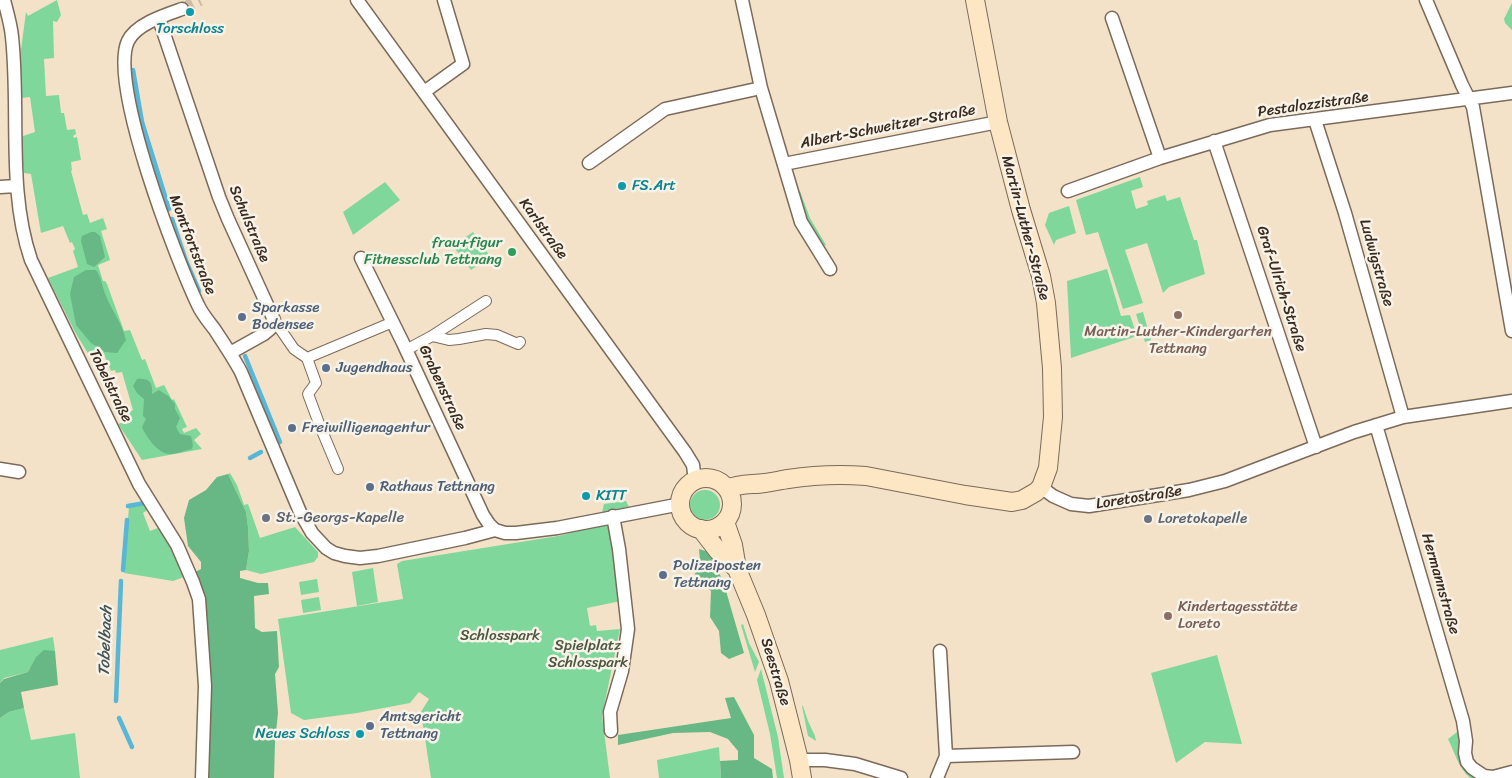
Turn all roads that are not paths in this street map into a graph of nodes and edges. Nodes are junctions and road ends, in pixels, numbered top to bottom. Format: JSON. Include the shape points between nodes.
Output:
{"nodes":[{"id":1,"x":4,"y":0,"type":"edge"},
{"id":2,"x":357,"y":0,"type":"edge"},
{"id":3,"x":444,"y":0,"type":"edge"},
{"id":4,"x":742,"y":0,"type":"edge"},
{"id":5,"x":974,"y":0,"type":"edge"},
{"id":6,"x":1426,"y":0,"type":"edge"},
{"id":7,"x":182,"y":9,"type":"tunnel mouth"},
{"id":8,"x":1112,"y":18,"type":"dead end"},
{"id":9,"x":159,"y":19,"type":"junction"},
{"id":10,"x":761,"y":88,"type":"junction"},
{"id":11,"x":424,"y":92,"type":"junction"},
{"id":12,"x":1512,"y":93,"type":"edge"},
{"id":13,"x":1469,"y":100,"type":"junction"},
{"id":14,"x":1315,"y":120,"type":"junction"},
{"id":15,"x":998,"y":122,"type":"junction"},
{"id":16,"x":1214,"y":141,"type":"junction"},
{"id":17,"x":1160,"y":158,"type":"junction"},
{"id":18,"x":589,"y":163,"type":"dead end"},
{"id":19,"x":784,"y":164,"type":"junction"},
{"id":20,"x":17,"y":186,"type":"junction"},
{"id":21,"x":0,"y":187,"type":"edge"},
{"id":22,"x":1068,"y":191,"type":"dead end"},
{"id":23,"x":361,"y":258,"type":"dead end"},
{"id":24,"x":830,"y":269,"type":"dead end"},
{"id":25,"x":486,"y":301,"type":"dead end"},
{"id":26,"x":274,"y":320,"type":"junction"},
{"id":27,"x":393,"y":322,"type":"junction"},
{"id":28,"x":1512,"y":331,"type":"edge"},
{"id":29,"x":432,"y":336,"type":"junction"},
{"id":30,"x":520,"y":342,"type":"dead end"},
{"id":31,"x":406,"y":350,"type":"junction"},
{"id":32,"x":230,"y":352,"type":"junction"},
{"id":33,"x":307,"y":358,"type":"junction"},
{"id":34,"x":1512,"y":401,"type":"edge"},
{"id":35,"x":1403,"y":417,"type":"junction"},
{"id":36,"x":1376,"y":425,"type":"junction"},
{"id":37,"x":1316,"y":447,"type":"junction"},
{"id":38,"x":0,"y":469,"type":"edge"},
{"id":39,"x":338,"y":469,"type":"dead end"},
{"id":40,"x":19,"y":472,"type":"dead end"},
{"id":41,"x":695,"y":481,"type":"junction"},
{"id":42,"x":1041,"y":487,"type":"junction"},
{"id":43,"x":730,"y":494,"type":"junction"},
{"id":44,"x":681,"y":504,"type":"junction"},
{"id":45,"x":613,"y":516,"type":"junction"},
{"id":46,"x":725,"y":522,"type":"junction"},
{"id":47,"x":701,"y":529,"type":"junction"},
{"id":48,"x":495,"y":530,"type":"junction"},
{"id":49,"x":737,"y":569,"type":"junction"},
{"id":50,"x":940,"y":651,"type":"dead end"},
{"id":51,"x":611,"y":731,"type":"dead end"},
{"id":52,"x":1073,"y":752,"type":"dead end"},
{"id":53,"x":946,"y":756,"type":"junction"},
{"id":54,"x":799,"y":760,"type":"junction"},
{"id":55,"x":1512,"y":772,"type":"edge"},
{"id":56,"x":202,"y":778,"type":"edge"},
{"id":57,"x":802,"y":778,"type":"edge"},
{"id":58,"x":901,"y":778,"type":"edge"},
{"id":59,"x":937,"y":778,"type":"edge"}],
"edges":[{"from":1,"to":20,"type":"street","name":"Tobelstraße","via":[[13,44]]},
{"from":2,"to":11,"type":"street","name":"Karlstraße"},
{"from":3,"to":11,"type":"street","via":[[463,64]]},
{"from":4,"to":10,"type":"street"},
{"from":5,"to":15,"type":"main road","name":"Martin-Luther-Straße"},
{"from":6,"to":13,"type":"street"},
{"from":7,"to":9,"type":"street","name":"Montfortstraße"},
{"from":8,"to":17,"type":"street"},
{"from":9,"to":26,"type":"street","name":"Schulstraße","via":[[228,219]]},
{"from":9,"to":32,"type":"street","name":"Montfortstraße","via":[[137,30],[127,42],[124,53],[127,95],[136,134],[176,255],[199,307]]},
{"from":10,"to":18,"type":"street","via":[[665,109]]},
{"from":10,"to":19,"type":"street"},
{"from":11,"to":41,"type":"street","name":"Karlstraße","via":[[685,452],[693,465]]},
{"from":12,"to":13,"type":"street","name":"Pestalozzistraße"},
{"from":13,"to":14,"type":"street","name":"Pestalozzistraße"},
{"from":13,"to":28,"type":"street","via":[[1473,107]]},
{"from":14,"to":16,"type":"street","name":"Pestalozzistraße","via":[[1270,125]]},
{"from":14,"to":35,"type":"street","name":"Ludwigstraße"},
{"from":15,"to":19,"type":"street","name":"Albert-Schweitzer-Straße"},
{"from":15,"to":42,"type":"main road","name":"Martin-Luther-Straße","via":[[1046,303],[1053,417],[1048,468]]},
{"from":16,"to":17,"type":"street","name":"Pestalozzistraße"},
{"from":16,"to":37,"type":"street","name":"Graf-Ulrich-Straße"},
{"from":17,"to":22,"type":"street","name":"Pestalozzistraße"},
{"from":19,"to":24,"type":"street","via":[[801,222]]},
{"from":20,"to":21,"type":"street"},
{"from":20,"to":56,"type":"street","name":"Tobelstraße","via":[[21,224],[31,260],[139,484],[177,545],[194,582],[199,599],[205,686]]},
{"from":23,"to":27,"type":"street","name":"Grabenstraße"},
{"from":25,"to":29,"type":"street"},
{"from":26,"to":32,"type":"street","via":[[270,330]]},
{"from":26,"to":33,"type":"street","name":"Schulstraße","via":[[294,349]]},
{"from":27,"to":31,"type":"street","name":"Grabenstraße"},
{"from":27,"to":33,"type":"street"},
{"from":29,"to":30,"type":"street","via":[[459,340],[486,334]]},
{"from":29,"to":31,"type":"street"},
{"from":31,"to":48,"type":"street","name":"Grabenstraße","via":[[483,515]]},
{"from":32,"to":48,"type":"street","name":"Montfortstraße","via":[[305,523],[326,548],[360,558]]},
{"from":33,"to":39,"type":"street","name":"Schulstraße","via":[[316,383],[308,394]]},
{"from":34,"to":35,"type":"street","name":"Loretostraße"},
{"from":35,"to":36,"type":"street","name":"Loretostraße"},
{"from":36,"to":37,"type":"street","name":"Loretostraße"},
{"from":36,"to":55,"type":"street","name":"Hermannstraße","via":[[1463,721],[1467,762],[1484,776]]},
{"from":37,"to":42,"type":"street","name":"Loretostraße","via":[[1225,481],[1090,506],[1078,506],[1053,496]]},
{"from":38,"to":40,"type":"street"},
{"from":41,"to":43,"type":"main road","via":[[712,478],[721,482]]},
{"from":41,"to":44,"type":"main road","via":[[684,490]]},
{"from":42,"to":43,"type":"main road","via":[[1031,496],[1012,502],[854,475],[746,484]]},
{"from":43,"to":46,"type":"main road","via":[[729,515]]},
{"from":44,"to":45,"type":"street"},
{"from":44,"to":47,"type":"main road","via":[[686,520]]},
{"from":45,"to":48,"type":"street","via":[[516,533]]},
{"from":45,"to":51,"type":"street","via":[[628,628],[622,671],[610,712]]},
{"from":46,"to":47,"type":"main road"},
{"from":46,"to":49,"type":"main road","name":"Seestraße"},
{"from":47,"to":49,"type":"main road","name":"Seestraße"},
{"from":49,"to":54,"type":"main road","name":"Seestraße","via":[[779,681]]},
{"from":50,"to":53,"type":"street"},
{"from":52,"to":53,"type":"street"},
{"from":53,"to":59,"type":"street"},
{"from":54,"to":57,"type":"main road","name":"Seestraße"},
{"from":54,"to":58,"type":"street","via":[[855,764]]}]}
